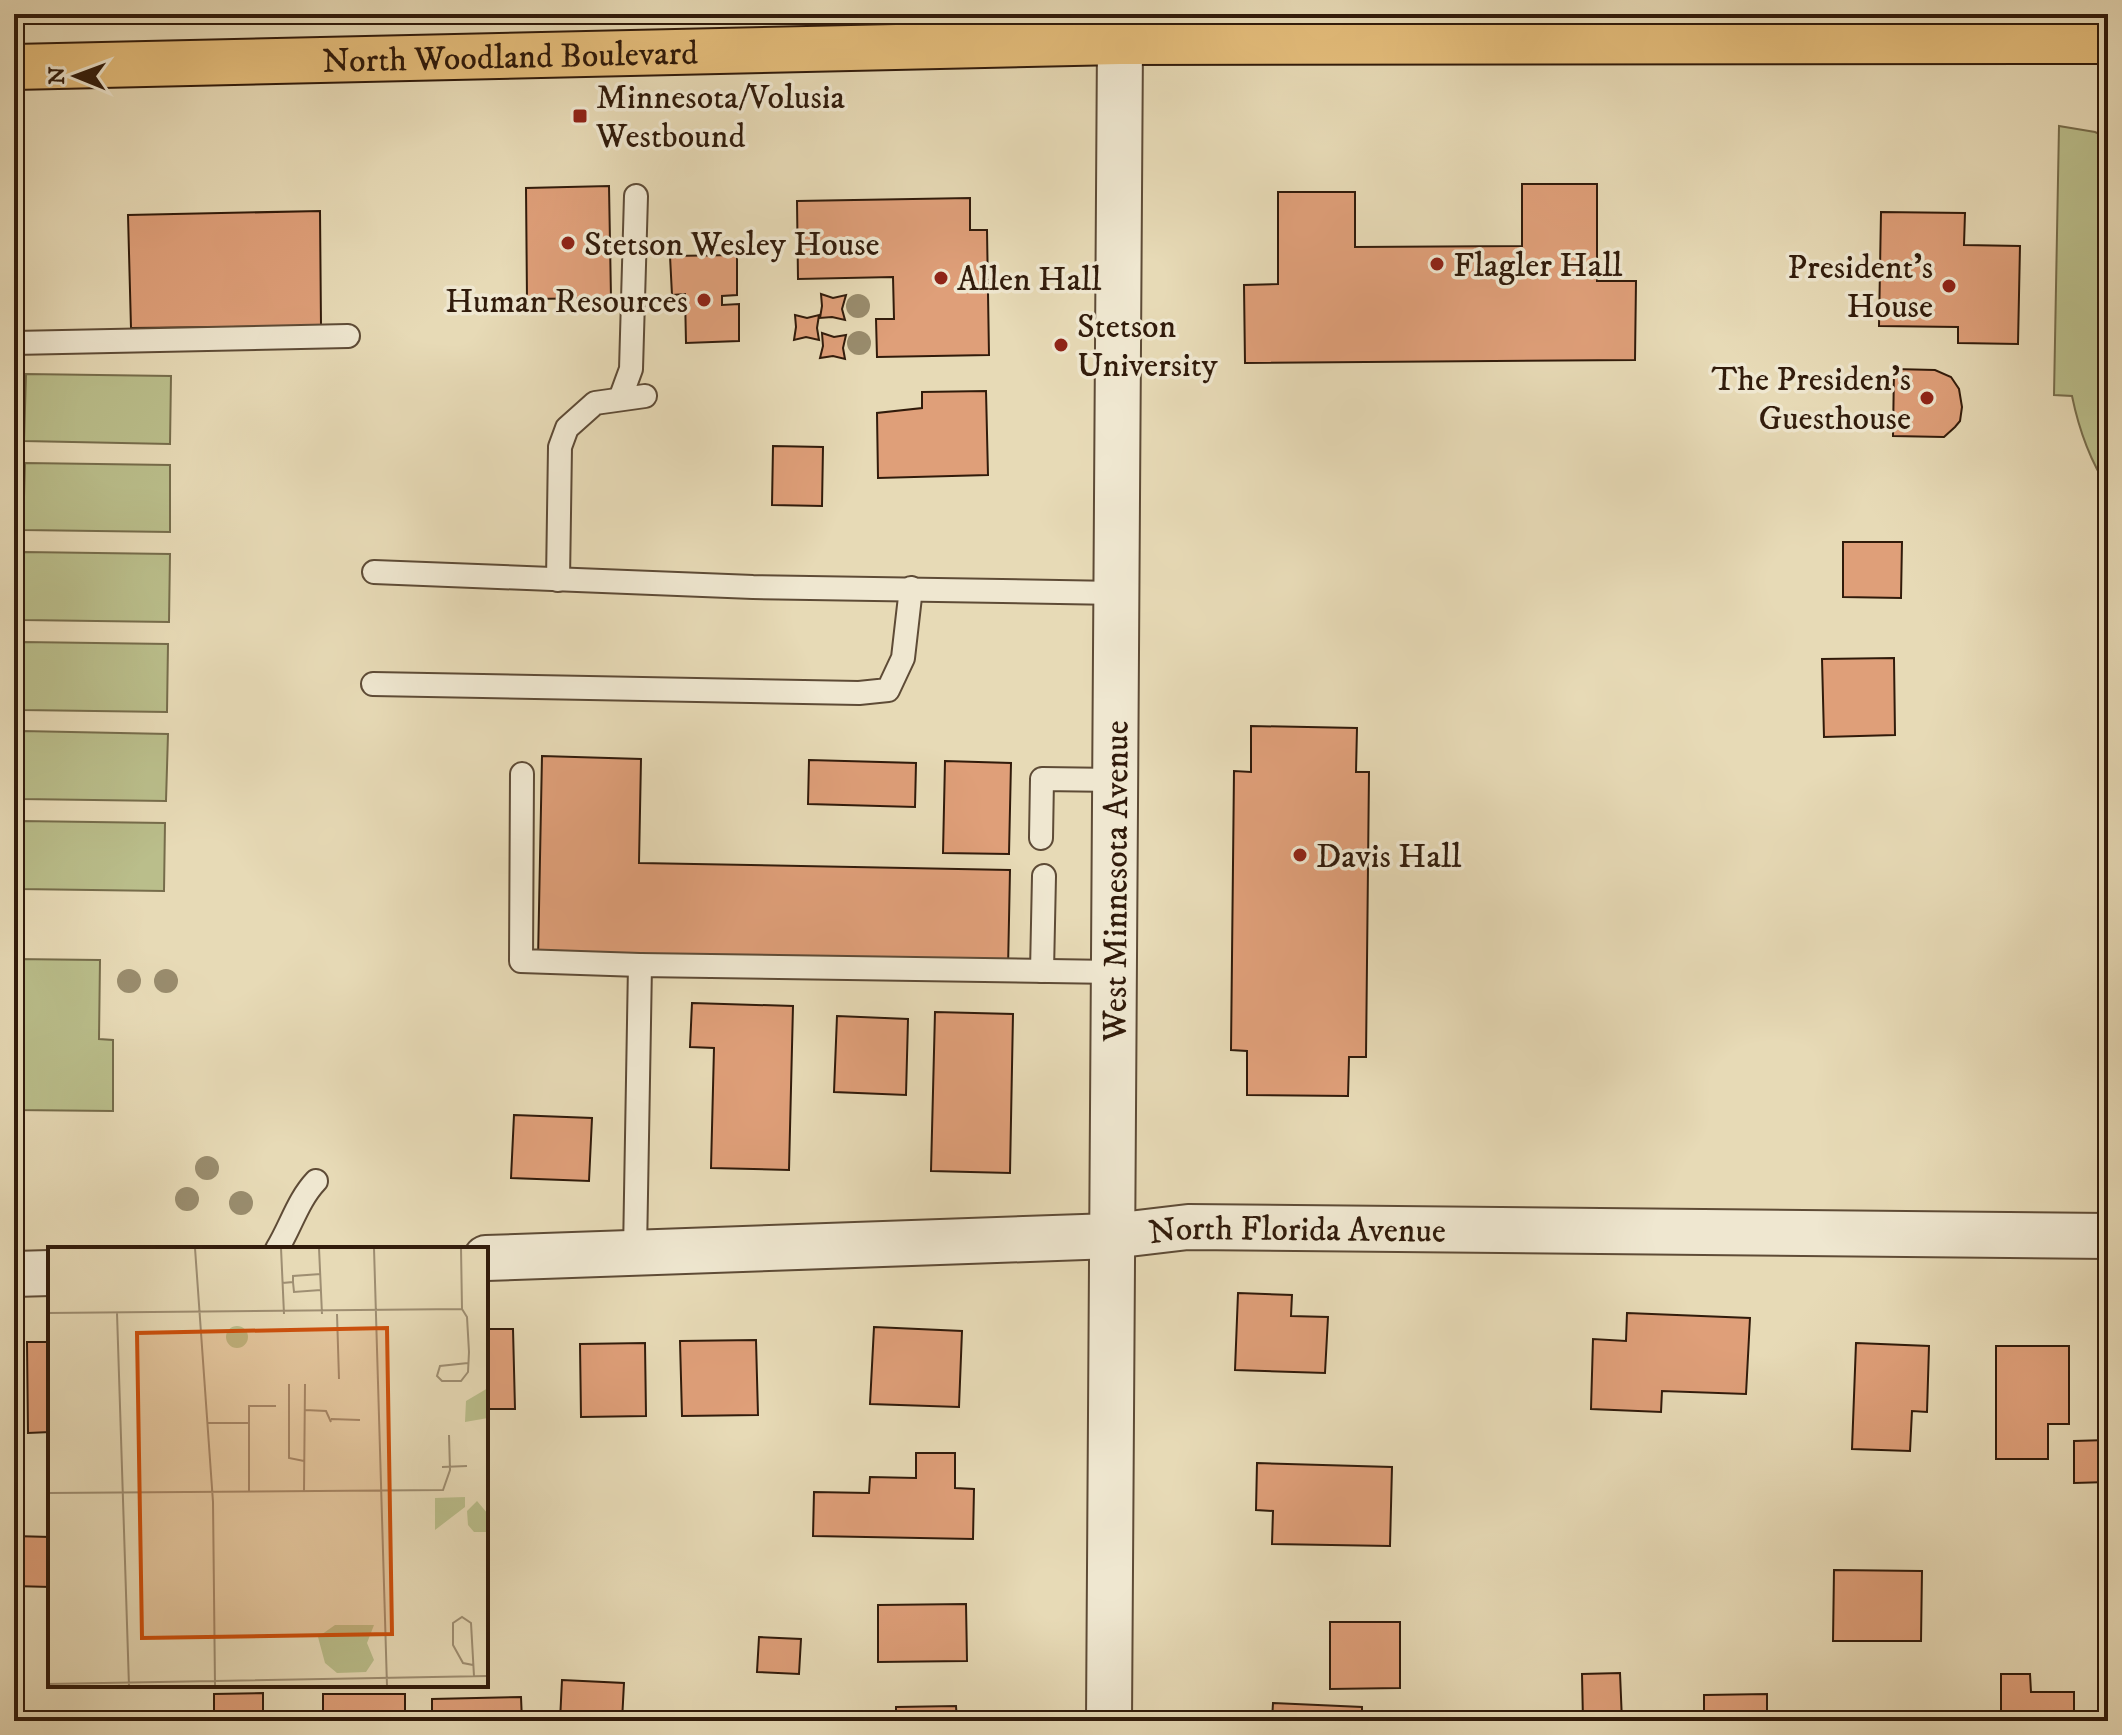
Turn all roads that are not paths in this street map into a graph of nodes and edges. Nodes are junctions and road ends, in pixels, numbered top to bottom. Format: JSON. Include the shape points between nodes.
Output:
{"nodes":[{"id":1,"x":1120,"y":28,"type":"edge"},
{"id":2,"x":2108,"y":41,"type":"edge"},
{"id":3,"x":14,"y":67,"type":"edge"},
{"id":4,"x":636,"y":196,"type":"dead end"},
{"id":5,"x":348,"y":336,"type":"dead end"},
{"id":6,"x":14,"y":343,"type":"edge"},
{"id":7,"x":645,"y":396,"type":"dead end"},
{"id":8,"x":620,"y":399,"type":"junction"},
{"id":9,"x":374,"y":572,"type":"dead end"},
{"id":10,"x":558,"y":580,"type":"junction"},
{"id":11,"x":911,"y":588,"type":"junction"},
{"id":12,"x":1117,"y":593,"type":"junction"},
{"id":13,"x":373,"y":684,"type":"dead end"},
{"id":14,"x":522,"y":774,"type":"dead end"},
{"id":15,"x":1116,"y":780,"type":"junction"},
{"id":16,"x":1041,"y":838,"type":"dead end"},
{"id":17,"x":1044,"y":876,"type":"dead end"},
{"id":18,"x":640,"y":965,"type":"junction"},
{"id":19,"x":1042,"y":971,"type":"junction"},
{"id":20,"x":1114,"y":972,"type":"junction"},
{"id":21,"x":316,"y":1181,"type":"dead end"},
{"id":22,"x":1112,"y":1236,"type":"junction"},
{"id":23,"x":2108,"y":1236,"type":"edge"},
{"id":24,"x":278,"y":1247,"type":"edge"},
{"id":25,"x":635,"y":1252,"type":"junction"},
{"id":26,"x":488,"y":1258,"type":"edge"},
{"id":27,"x":48,"y":1273,"type":"edge"},
{"id":28,"x":14,"y":1274,"type":"edge"},
{"id":29,"x":1109,"y":1721,"type":"edge"}],
"edges":[{"from":1,"to":2,"type":"main road","name":"North Woodland Boulevard"},
{"from":1,"to":3,"type":"main road","name":"North Woodland Boulevard"},
{"from":1,"to":12,"type":"street","name":"West Minnesota Avenue"},
{"from":4,"to":8,"type":"lane","via":[[631,369]]},
{"from":5,"to":6,"type":"lane"},
{"from":7,"to":8,"type":"lane"},
{"from":8,"to":10,"type":"lane","via":[[595,403],[567,428],[560,447]]},
{"from":9,"to":10,"type":"lane"},
{"from":10,"to":11,"type":"lane"},
{"from":11,"to":12,"type":"lane"},
{"from":11,"to":13,"type":"lane","via":[[903,658],[888,690]]},
{"from":12,"to":15,"type":"street","name":"West Minnesota Avenue"},
{"from":14,"to":18,"type":"lane","via":[[521,961]]},
{"from":15,"to":16,"type":"lane","via":[[1042,779]]},
{"from":15,"to":20,"type":"street","name":"West Minnesota Avenue"},
{"from":17,"to":19,"type":"lane"},
{"from":18,"to":19,"type":"lane"},
{"from":18,"to":25,"type":"lane"},
{"from":19,"to":20,"type":"lane"},
{"from":20,"to":22,"type":"street","name":"West Minnesota Avenue"},
{"from":21,"to":24,"type":"lane","via":[[302,1195]]},
{"from":22,"to":23,"type":"street","name":"North Florida Avenue","via":[[1188,1227]]},
{"from":22,"to":25,"type":"street","name":"North Florida Avenue"},
{"from":22,"to":29,"type":"street","name":"West Minnesota Avenue"},
{"from":25,"to":26,"type":"street","name":"North Florida Avenue"},
{"from":27,"to":28,"type":"street"}]}
